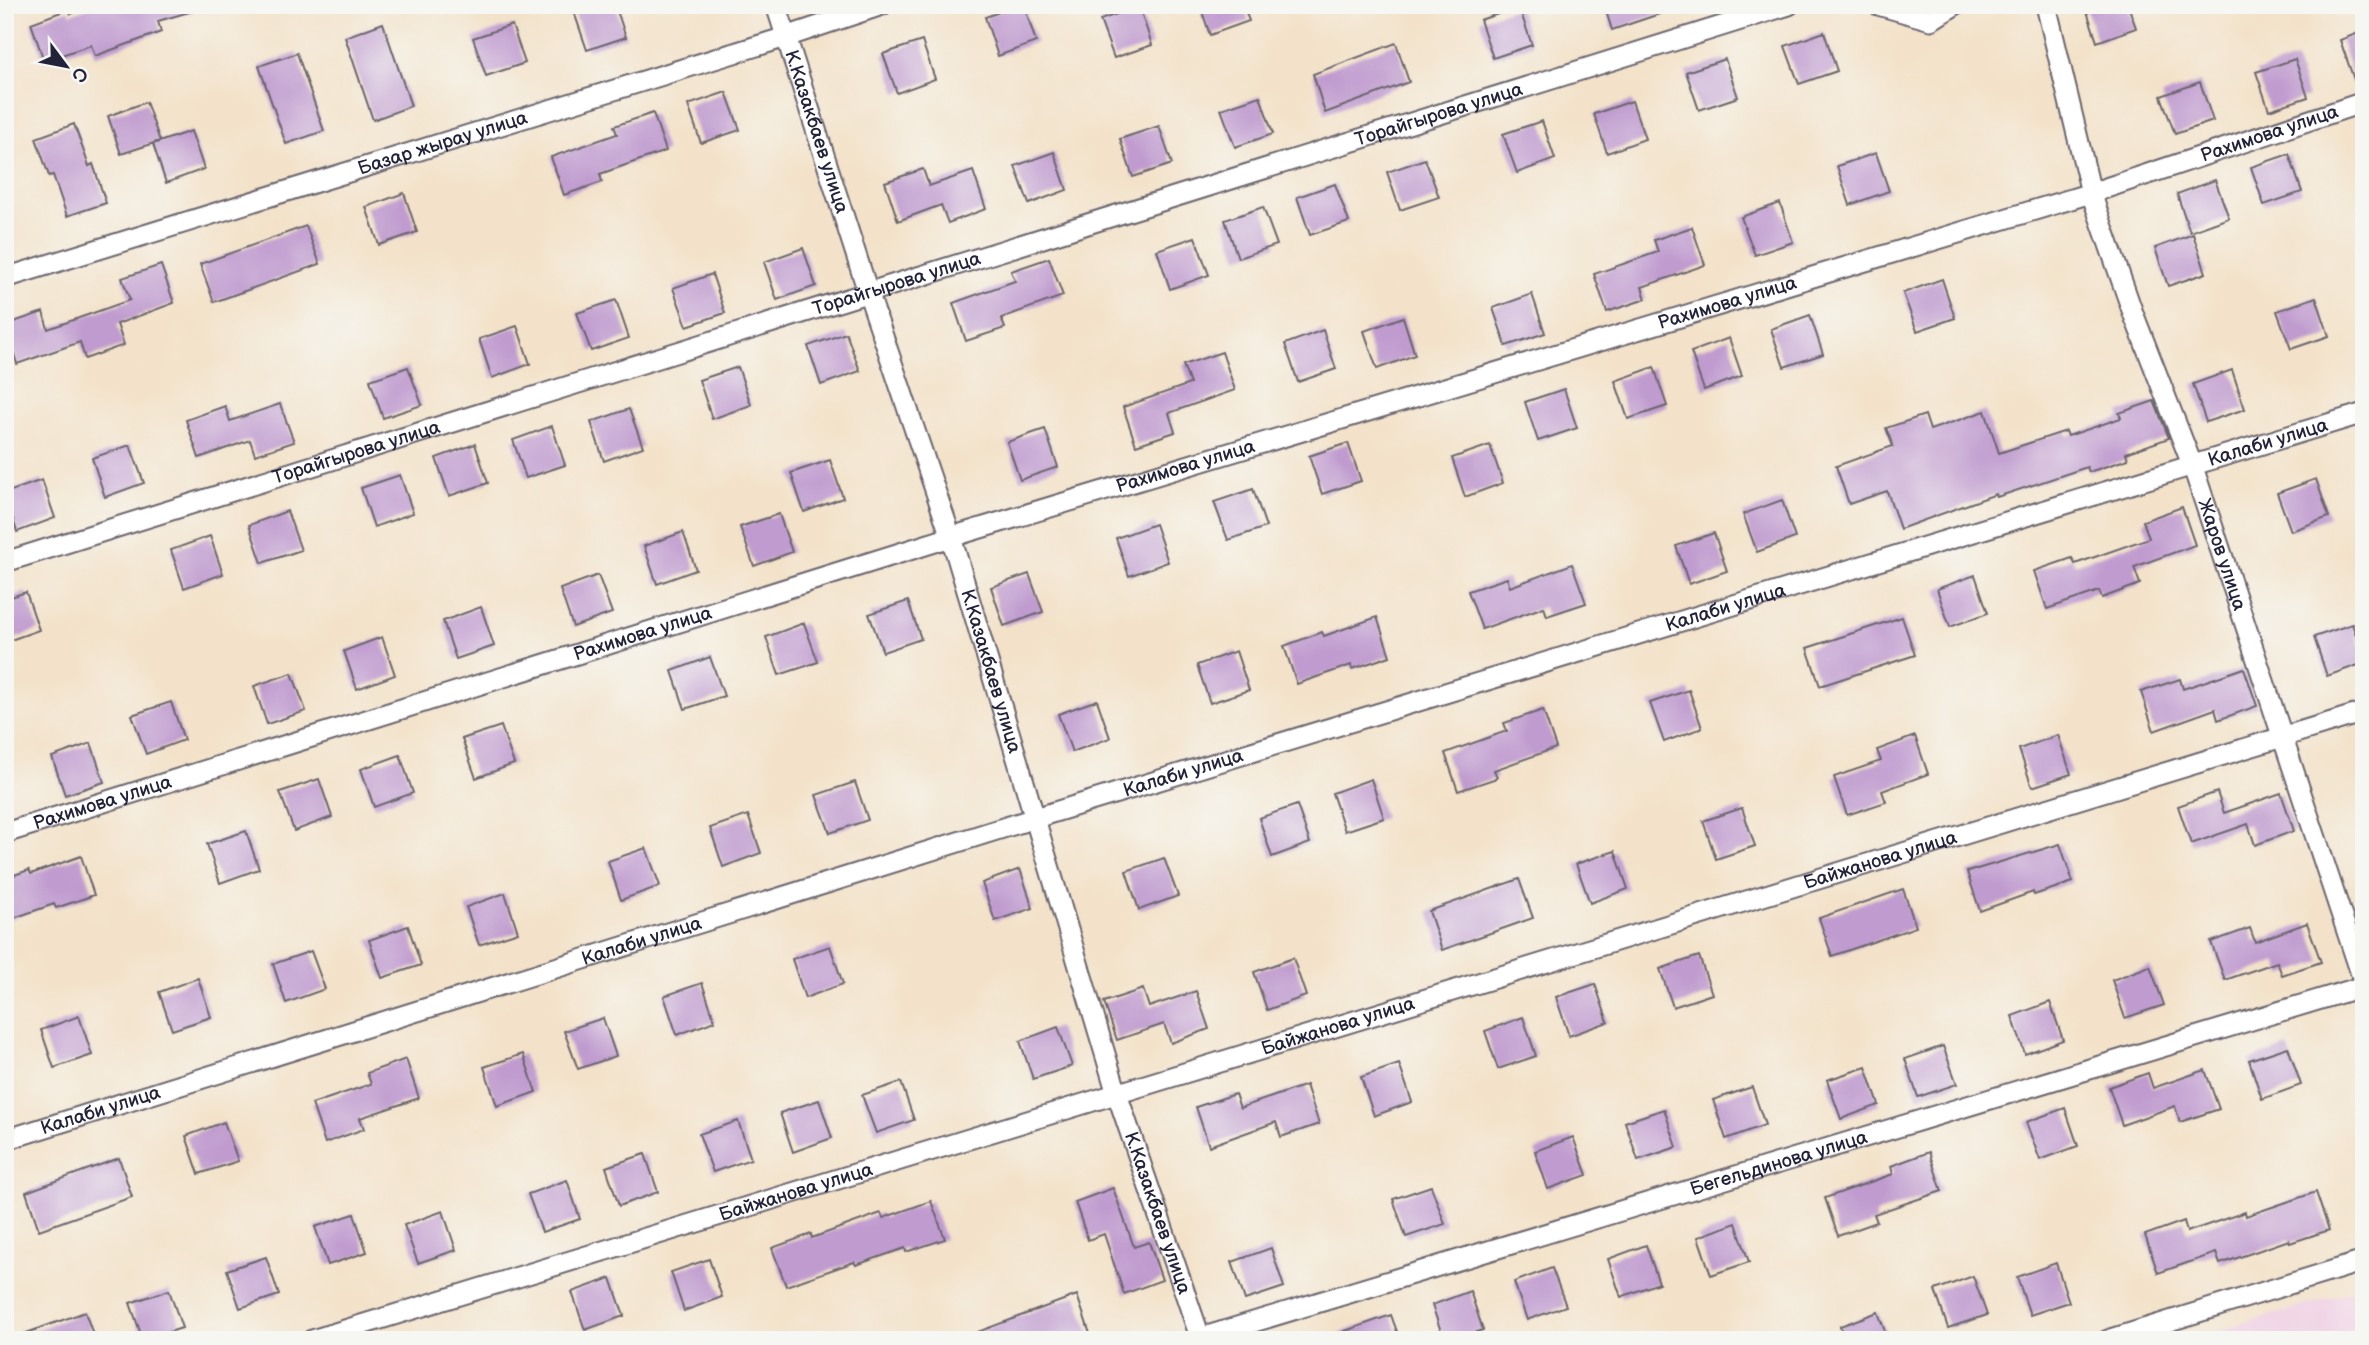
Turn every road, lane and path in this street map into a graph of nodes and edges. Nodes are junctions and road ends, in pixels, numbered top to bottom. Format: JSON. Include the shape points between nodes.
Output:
{"nodes":[{"id":1,"x":776,"y":5,"type":"edge"},
{"id":2,"x":882,"y":5,"type":"edge"},
{"id":3,"x":1789,"y":5,"type":"edge"},
{"id":4,"x":1878,"y":5,"type":"edge"},
{"id":5,"x":1955,"y":5,"type":"edge"},
{"id":6,"x":2046,"y":5,"type":"edge"},
{"id":7,"x":786,"y":37,"type":"junction"},
{"id":8,"x":2364,"y":102,"type":"edge"},
{"id":9,"x":2091,"y":193,"type":"junction"},
{"id":10,"x":5,"y":278,"type":"edge"},
{"id":11,"x":868,"y":292,"type":"junction"},
{"id":12,"x":2364,"y":413,"type":"edge"},
{"id":13,"x":2193,"y":467,"type":"junction"},
{"id":14,"x":951,"y":537,"type":"junction"},
{"id":15,"x":5,"y":562,"type":"edge"},
{"id":16,"x":2364,"y":712,"type":"edge"},
{"id":17,"x":2282,"y":738,"type":"junction"},
{"id":18,"x":1035,"y":818,"type":"junction"},
{"id":19,"x":5,"y":833,"type":"edge"},
{"id":20,"x":2364,"y":985,"type":"edge"},
{"id":21,"x":1117,"y":1094,"type":"junction"},
{"id":22,"x":5,"y":1140,"type":"edge"},
{"id":23,"x":2364,"y":1261,"type":"edge"},
{"id":24,"x":1198,"y":1339,"type":"edge"},
{"id":25,"x":312,"y":1340,"type":"edge"},
{"id":26,"x":2108,"y":1340,"type":"edge"}],
"edges":[{"from":1,"to":7,"type":"street","name":"К.Казакбаев улица"},
{"from":2,"to":7,"type":"street","name":"Базар жырау улица"},
{"from":3,"to":11,"type":"street","name":"Торайгырова улица"},
{"from":4,"to":5,"type":"street","via":[[1931,20]]},
{"from":6,"to":9,"type":"street","name":"Жаров улица"},
{"from":7,"to":10,"type":"street","name":"Базар жырау улица"},
{"from":7,"to":11,"type":"street","name":"К.Казакбаев улица"},
{"from":8,"to":9,"type":"street","name":"Рахимова улица"},
{"from":9,"to":13,"type":"street","name":"Жаров улица"},
{"from":9,"to":14,"type":"street","name":"Рахимова улица"},
{"from":11,"to":14,"type":"street","name":"К.Казакбаев улица"},
{"from":11,"to":15,"type":"street","name":"Торайгырова улица"},
{"from":12,"to":13,"type":"street","name":"Калаби улица"},
{"from":13,"to":17,"type":"street","name":"Жаров улица"},
{"from":13,"to":18,"type":"street","name":"Калаби улица"},
{"from":14,"to":18,"type":"street","name":"К.Казакбаев улица"},
{"from":14,"to":19,"type":"street","name":"Рахимова улица"},
{"from":16,"to":17,"type":"street","name":"Байжанова улица"},
{"from":17,"to":20,"type":"street","name":"Жаров улица"},
{"from":17,"to":21,"type":"street","name":"Байжанова улица"},
{"from":18,"to":21,"type":"street","name":"К.Казакбаев улица"},
{"from":18,"to":22,"type":"street","name":"Калаби улица"},
{"from":20,"to":24,"type":"street","name":"Бегельдинова улица"},
{"from":21,"to":24,"type":"street","name":"К.Казакбаев улица"},
{"from":21,"to":25,"type":"street","name":"Байжанова улица"},
{"from":23,"to":26,"type":"street"}]}
